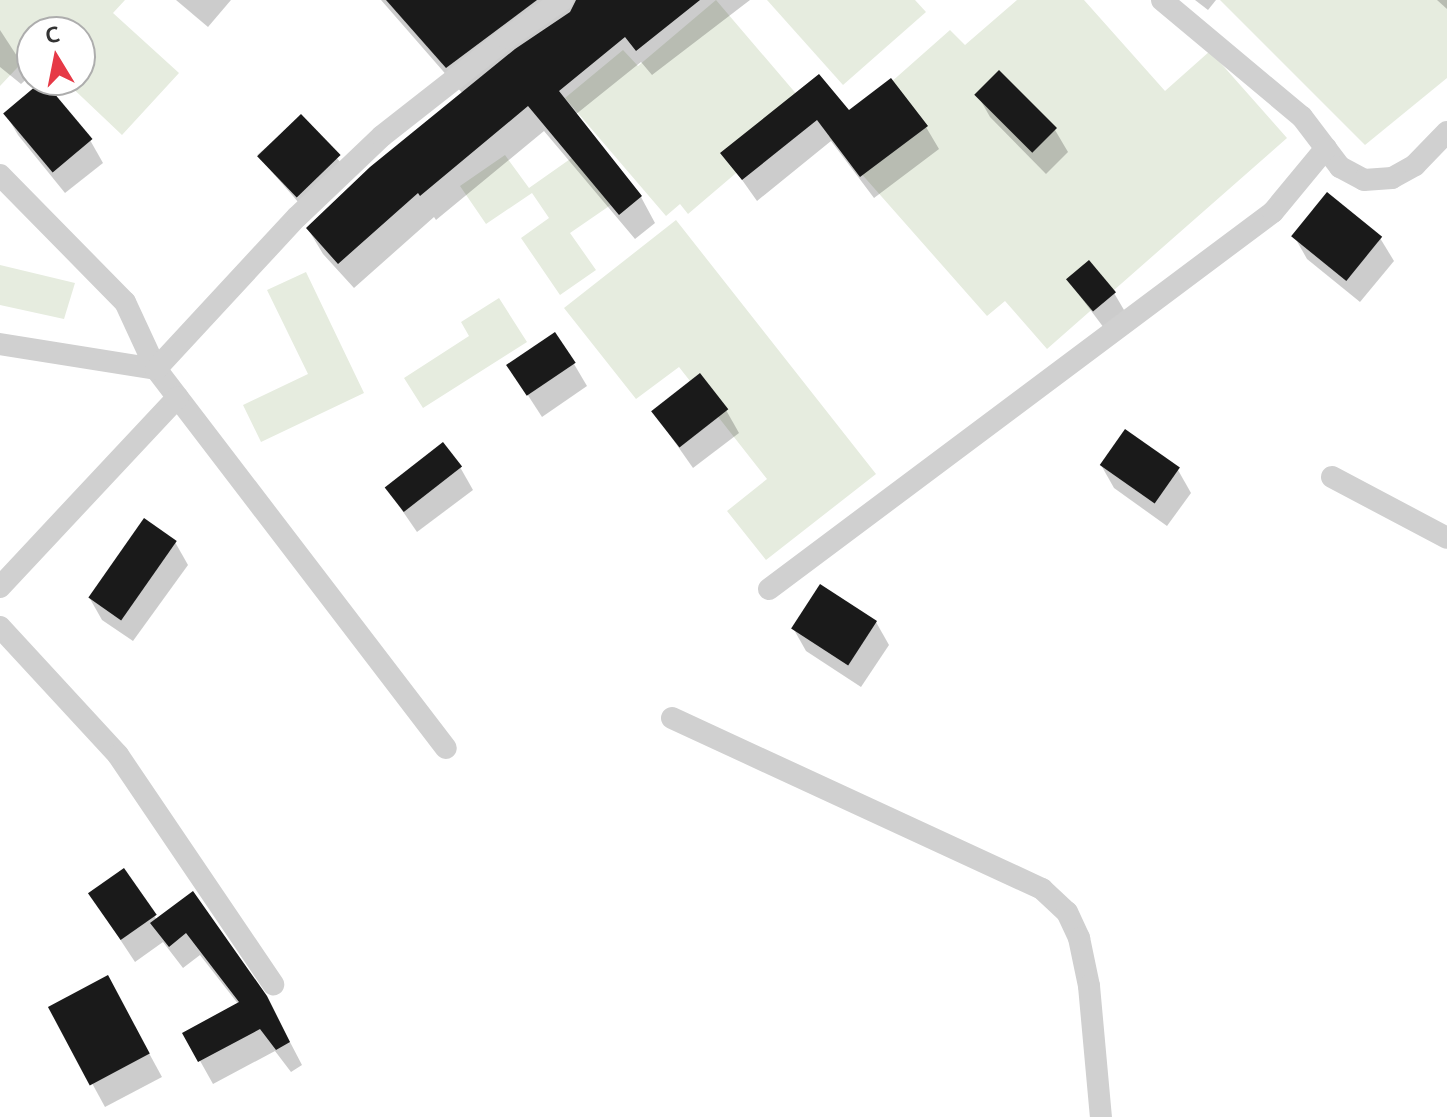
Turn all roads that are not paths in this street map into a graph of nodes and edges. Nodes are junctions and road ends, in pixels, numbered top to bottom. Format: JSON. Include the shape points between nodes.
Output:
{"nodes":[{"id":1,"x":562,"y":0,"type":"edge"},
{"id":2,"x":1162,"y":0,"type":"edge"},
{"id":3,"x":1447,"y":132,"type":"edge"},
{"id":4,"x":1326,"y":148,"type":"junction"},
{"id":5,"x":0,"y":175,"type":"edge"},
{"id":6,"x":0,"y":344,"type":"edge"},
{"id":7,"x":156,"y":369,"type":"junction"},
{"id":8,"x":178,"y":397,"type":"junction"},
{"id":9,"x":1332,"y":477,"type":"dead end"},
{"id":10,"x":1447,"y":538,"type":"edge"},
{"id":11,"x":0,"y":587,"type":"edge"},
{"id":12,"x":769,"y":589,"type":"dead end"},
{"id":13,"x":0,"y":627,"type":"edge"},
{"id":14,"x":672,"y":718,"type":"dead end"},
{"id":15,"x":446,"y":748,"type":"dead end"},
{"id":16,"x":273,"y":984,"type":"dead end"},
{"id":17,"x":1101,"y":1117,"type":"edge"}],
"edges":[{"from":1,"to":7,"type":"lane","via":[[382,136],[297,217]]},
{"from":2,"to":4,"type":"lane","via":[[1302,117]]},
{"from":3,"to":4,"type":"lane","via":[[1415,165],[1392,178],[1364,180],[1340,167]]},
{"from":4,"to":12,"type":"lane","via":[[1273,212]]},
{"from":5,"to":7,"type":"lane","via":[[125,302]]},
{"from":6,"to":7,"type":"lane"},
{"from":7,"to":8,"type":"lane"},
{"from":8,"to":11,"type":"lane"},
{"from":8,"to":15,"type":"lane"},
{"from":9,"to":10,"type":"lane"},
{"from":13,"to":16,"type":"lane","via":[[118,755]]},
{"from":14,"to":17,"type":"lane","via":[[1042,889],[1067,912],[1079,938],[1089,986]]}]}
